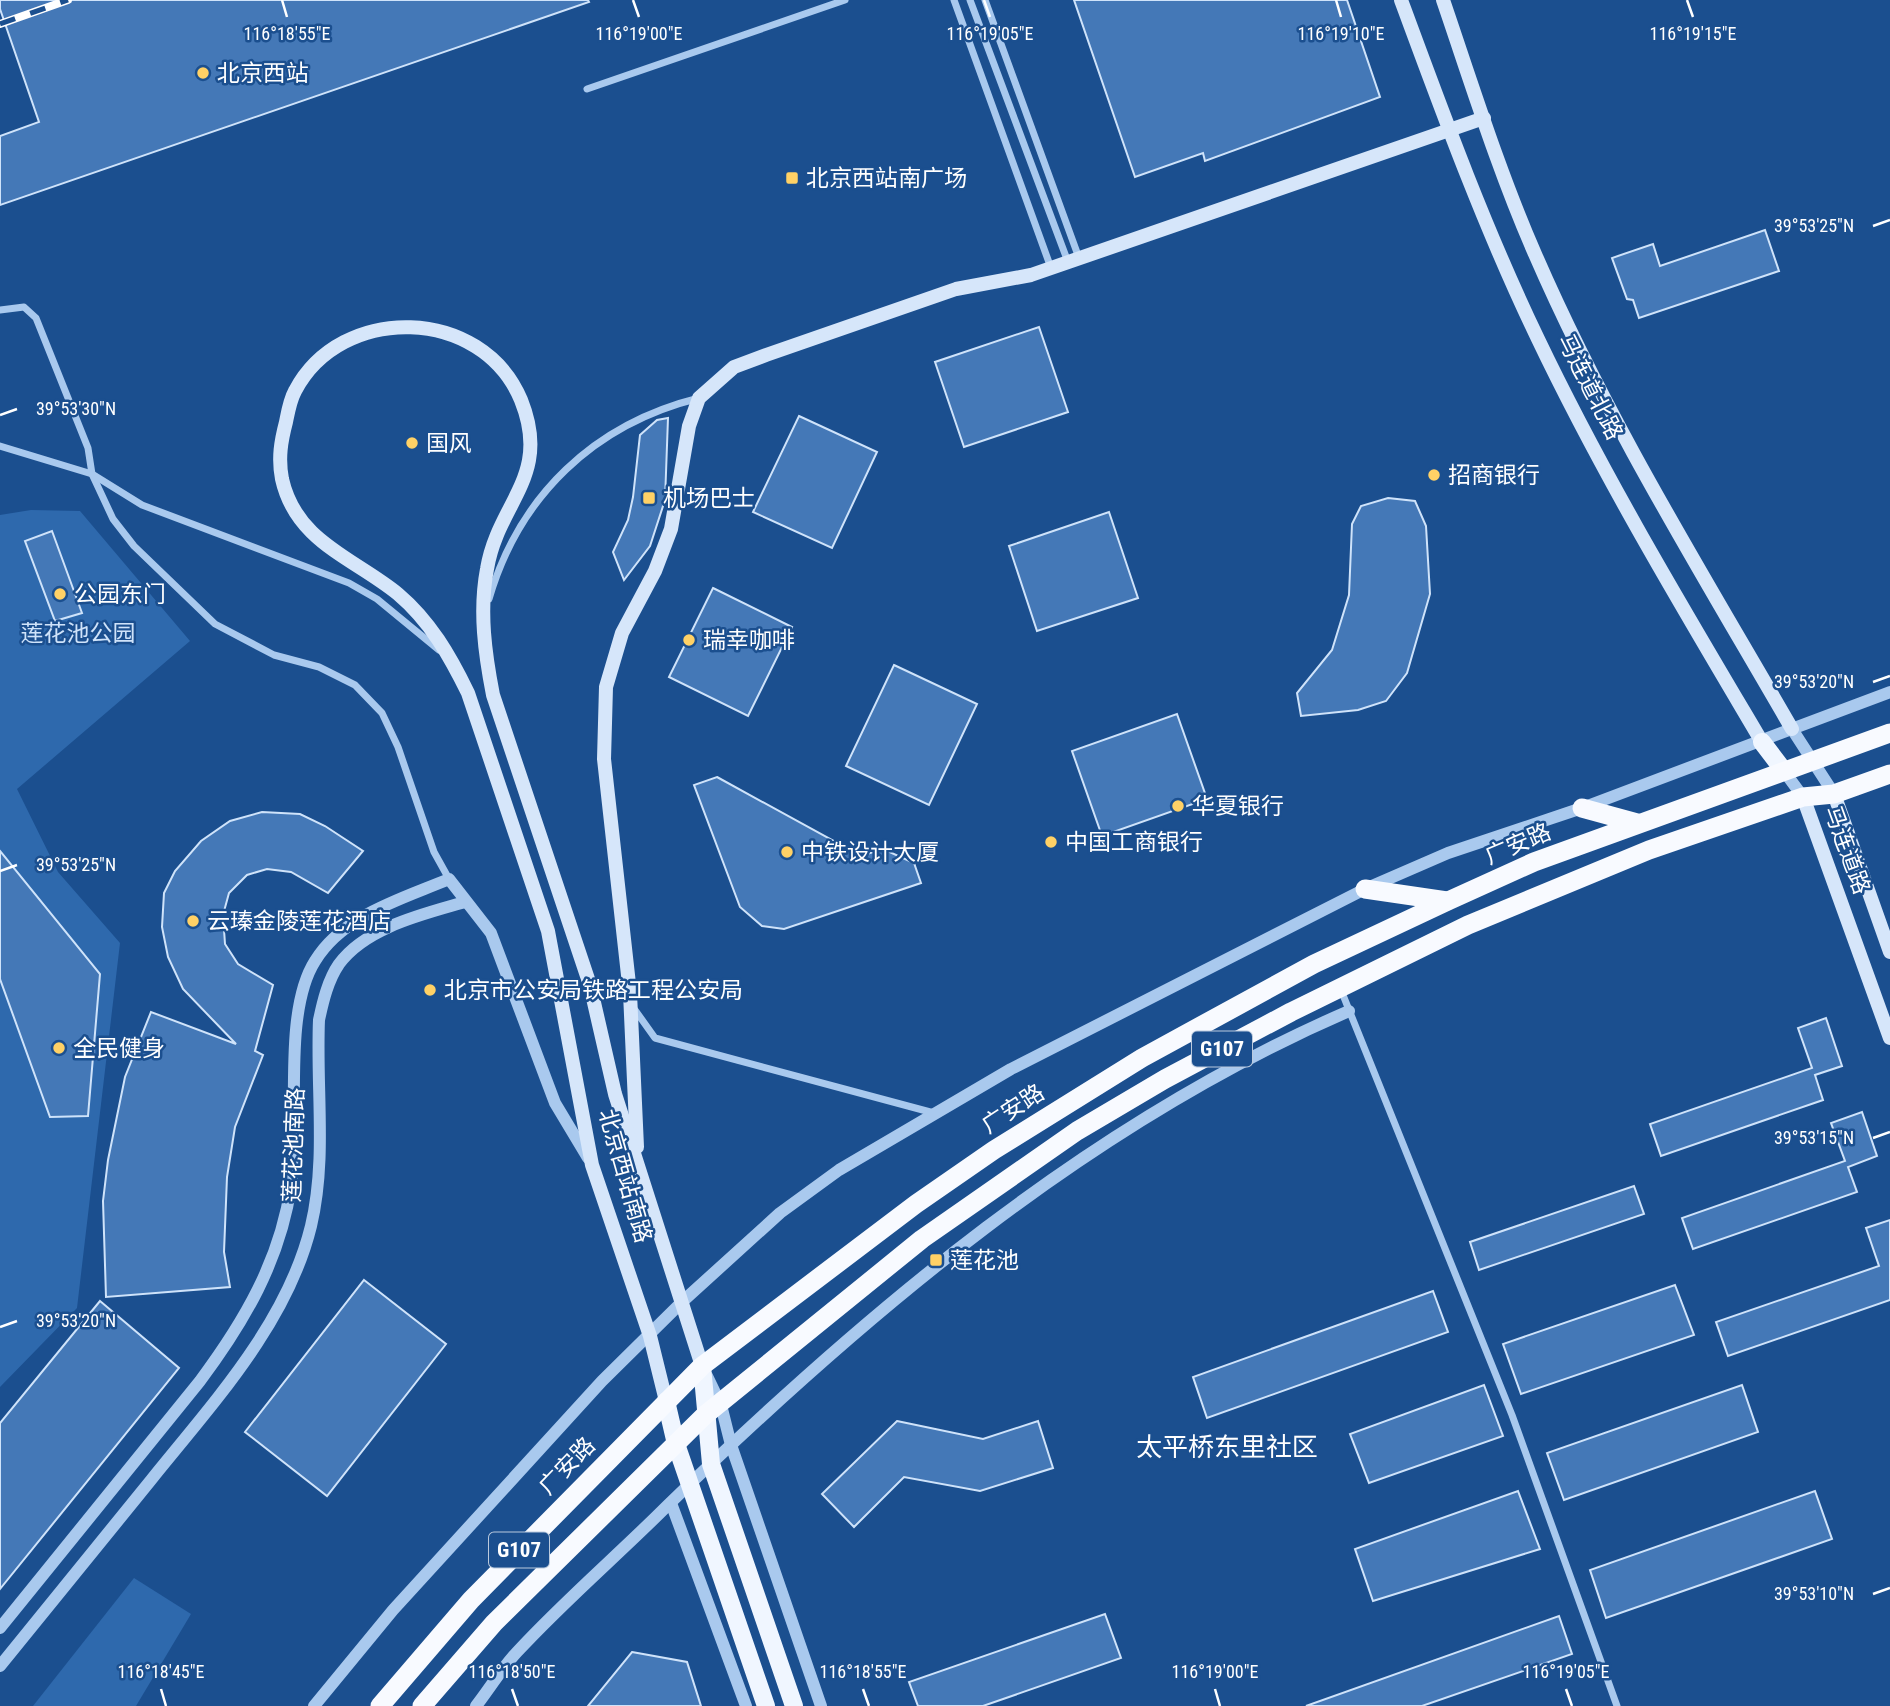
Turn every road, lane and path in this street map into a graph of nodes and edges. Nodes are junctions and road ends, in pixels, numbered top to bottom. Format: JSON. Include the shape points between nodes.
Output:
{"nodes":[{"id":1,"x":845,"y":0,"type":"edge"},
{"id":2,"x":954,"y":0,"type":"edge"},
{"id":3,"x":970,"y":0,"type":"edge"},
{"id":4,"x":985,"y":0,"type":"edge"},
{"id":5,"x":1401,"y":0,"type":"edge"},
{"id":6,"x":1443,"y":0,"type":"edge"},
{"id":7,"x":587,"y":89,"type":"dead end"},
{"id":8,"x":1484,"y":118,"type":"junction"},
{"id":9,"x":1450,"y":131,"type":"junction"},
{"id":10,"x":1073,"y":260,"type":"junction"},
{"id":11,"x":1051,"y":268,"type":"junction"},
{"id":12,"x":0,"y":310,"type":"edge"},
{"id":13,"x":699,"y":398,"type":"junction"},
{"id":14,"x":0,"y":446,"type":"edge"},
{"id":15,"x":92,"y":474,"type":"junction"},
{"id":16,"x":484,"y":617,"type":"junction"},
{"id":17,"x":451,"y":658,"type":"junction"},
{"id":18,"x":1890,"y":692,"type":"edge"},
{"id":19,"x":1792,"y":729,"type":"junction"},
{"id":20,"x":1890,"y":733,"type":"edge"},
{"id":21,"x":1762,"y":742,"type":"junction"},
{"id":22,"x":1812,"y":762,"type":"junction"},
{"id":23,"x":1784,"y":771,"type":"junction"},
{"id":24,"x":1890,"y":774,"type":"edge"},
{"id":25,"x":1834,"y":794,"type":"junction"},
{"id":26,"x":1803,"y":797,"type":"junction"},
{"id":27,"x":1582,"y":808,"type":"junction"},
{"id":28,"x":1637,"y":823,"type":"junction"},
{"id":29,"x":449,"y":879,"type":"junction"},
{"id":30,"x":1365,"y":889,"type":"junction"},
{"id":31,"x":1448,"y":901,"type":"junction"},
{"id":32,"x":465,"y":902,"type":"junction"},
{"id":33,"x":1890,"y":952,"type":"edge"},
{"id":34,"x":1340,"y":986,"type":"junction"},
{"id":35,"x":630,"y":993,"type":"junction"},
{"id":36,"x":1349,"y":1011,"type":"junction"},
{"id":37,"x":1890,"y":1038,"type":"edge"},
{"id":38,"x":935,"y":1113,"type":"junction"},
{"id":39,"x":592,"y":1165,"type":"junction"},
{"id":40,"x":639,"y":1169,"type":"junction"},
{"id":41,"x":682,"y":1301,"type":"junction"},
{"id":42,"x":650,"y":1336,"type":"junction"},
{"id":43,"x":702,"y":1366,"type":"junction"},
{"id":44,"x":666,"y":1401,"type":"junction"},
{"id":45,"x":713,"y":1410,"type":"junction"},
{"id":46,"x":676,"y":1444,"type":"junction"},
{"id":47,"x":731,"y":1444,"type":"junction"},
{"id":48,"x":711,"y":1464,"type":"junction"},
{"id":49,"x":690,"y":1484,"type":"junction"},
{"id":50,"x":671,"y":1503,"type":"junction"},
{"id":51,"x":0,"y":1628,"type":"edge"},
{"id":52,"x":0,"y":1666,"type":"edge"},
{"id":53,"x":314,"y":1706,"type":"edge"},
{"id":54,"x":380,"y":1706,"type":"edge"},
{"id":55,"x":422,"y":1706,"type":"edge"},
{"id":56,"x":477,"y":1706,"type":"edge"},
{"id":57,"x":746,"y":1706,"type":"edge"},
{"id":58,"x":766,"y":1706,"type":"edge"},
{"id":59,"x":794,"y":1706,"type":"edge"},
{"id":60,"x":821,"y":1706,"type":"edge"},
{"id":61,"x":1617,"y":1706,"type":"edge"}],
"edges":[{"from":1,"to":7,"type":"street"},
{"from":2,"to":11,"type":"street"},
{"from":3,"to":10,"type":"street"},
{"from":4,"to":10,"type":"street"},
{"from":5,"to":9,"type":"main road","name":"马连道北路"},
{"from":6,"to":8,"type":"main road","name":"马连道北路"},
{"from":8,"to":9,"type":"main road"},
{"from":8,"to":19,"type":"main road","name":"马连道北路","via":[[1534,252],[1625,439]]},
{"from":9,"to":10,"type":"main road"},
{"from":9,"to":21,"type":"main road","name":"马连道北路","via":[[1502,260],[1592,447]]},
{"from":10,"to":11,"type":"main road"},
{"from":11,"to":13,"type":"main road","via":[[956,289],[766,355],[734,367]]},
{"from":12,"to":15,"type":"street","via":[[24,307],[36,318],[88,448]]},
{"from":13,"to":16,"type":"street","via":[[631,421],[593,446],[534,502],[498,569]]},
{"from":13,"to":35,"type":"main road","via":[[689,426],[671,529],[622,633],[606,687],[604,759]]},
{"from":14,"to":15,"type":"street"},
{"from":15,"to":17,"type":"street","via":[[142,505],[349,583],[377,599]]},
{"from":15,"to":29,"type":"street","via":[[113,519],[134,546],[215,624],[274,655],[319,667],[355,685],[382,713],[434,852]]},
{"from":16,"to":17,"type":"main road","name":"北京西站南路","via":[[487,569],[531,464],[530,434],[520,399],[506,374],[480,349],[443,331],[405,325],[368,331],[332,348],[307,372],[293,394],[279,449],[282,480],[294,510],[311,534],[398,594],[426,622]]},
{"from":16,"to":40,"type":"main road","name":"北京西站南路","via":[[493,695],[590,985],[615,1094]]},
{"from":17,"to":39,"type":"main road","name":"北京西站南路","via":[[468,693],[548,931]]},
{"from":18,"to":19,"type":"street","name":"广安路"},
{"from":19,"to":21,"type":"street","name":"广安路"},
{"from":19,"to":22,"type":"street","name":"马连道北路"},
{"from":20,"to":22,"type":"highway","name":"广安路"},
{"from":21,"to":23,"type":"main road","name":"马连道北路"},
{"from":21,"to":27,"type":"street","name":"广安路"},
{"from":22,"to":23,"type":"highway","name":"广安路"},
{"from":22,"to":25,"type":"street","name":"马连道北路"},
{"from":23,"to":26,"type":"street"},
{"from":23,"to":28,"type":"highway","name":"广安路","number":"G107"},
{"from":24,"to":25,"type":"highway"},
{"from":25,"to":26,"type":"highway"},
{"from":25,"to":33,"type":"main road","name":"马连道路"},
{"from":26,"to":34,"type":"highway","number":"G107","via":[[1593,872]]},
{"from":26,"to":37,"type":"main road","name":"马连道路"},
{"from":27,"to":28,"type":"highway"},
{"from":27,"to":30,"type":"street","name":"广安路","via":[[1448,853]]},
{"from":28,"to":31,"type":"highway","name":"广安路","number":"G107"},
{"from":29,"to":32,"type":"street"},
{"from":29,"to":51,"type":"street","name":"莲花池南路","via":[[352,923],[314,962],[297,1017],[291,1185],[268,1273],[244,1318],[200,1381]]},
{"from":30,"to":31,"type":"highway"},
{"from":30,"to":38,"type":"street","name":"广安路","via":[[1011,1069]]},
{"from":31,"to":43,"type":"highway","name":"广安路","number":"G107","via":[[1314,964],[1065,1104],[916,1204]]},
{"from":32,"to":39,"type":"street","via":[[491,933],[555,1103]]},
{"from":32,"to":52,"type":"street","name":"莲花池南路","via":[[417,916],[370,938],[339,964],[319,1020],[319,1177],[311,1227],[290,1286],[262,1335],[201,1419]]},
{"from":34,"to":36,"type":"street"},
{"from":34,"to":45,"type":"highway","number":"G107","via":[[1077,1131],[922,1239]]},
{"from":35,"to":38,"type":"street","via":[[636,1016],[655,1038]]},
{"from":35,"to":40,"type":"main road"},
{"from":36,"to":47,"type":"street","via":[[1284,1039],[1161,1108],[1021,1200],[831,1355]]},
{"from":36,"to":61,"type":"street","via":[[1512,1415]]},
{"from":38,"to":41,"type":"street","name":"广安路","via":[[839,1170],[790,1206]]},
{"from":39,"to":42,"type":"main road","name":"北京西站南路"},
{"from":40,"to":41,"type":"main road","name":"北京西站南路"},
{"from":41,"to":42,"type":"street","name":"广安路"},
{"from":41,"to":43,"type":"main road","name":"北京西站南路"},
{"from":42,"to":44,"type":"main road","name":"北京西站南路"},
{"from":42,"to":53,"type":"street","name":"广安路","via":[[602,1381],[440,1557]]},
{"from":43,"to":44,"type":"highway","name":"广安路","number":"G107"},
{"from":43,"to":45,"type":"main road","name":"北京西站南路"},
{"from":44,"to":46,"type":"main road","name":"北京西站南路"},
{"from":44,"to":54,"type":"highway","name":"广安路","number":"G107","via":[[471,1600]]},
{"from":45,"to":46,"type":"highway","number":"G107"},
{"from":45,"to":47,"type":"street","name":"北京西站南路"},
{"from":45,"to":48,"type":"main road","name":"北京西站南路"},
{"from":46,"to":49,"type":"main road","name":"北京西站南路"},
{"from":46,"to":55,"type":"highway","number":"G107","via":[[494,1623]]},
{"from":47,"to":48,"type":"street"},
{"from":47,"to":60,"type":"street","name":"北京西站南路"},
{"from":48,"to":49,"type":"street"},
{"from":48,"to":59,"type":"main road","name":"北京西站南路"},
{"from":49,"to":50,"type":"street"},
{"from":49,"to":58,"type":"main road","name":"北京西站南路"},
{"from":50,"to":56,"type":"street","via":[[516,1653]]},
{"from":50,"to":57,"type":"street"}]}
